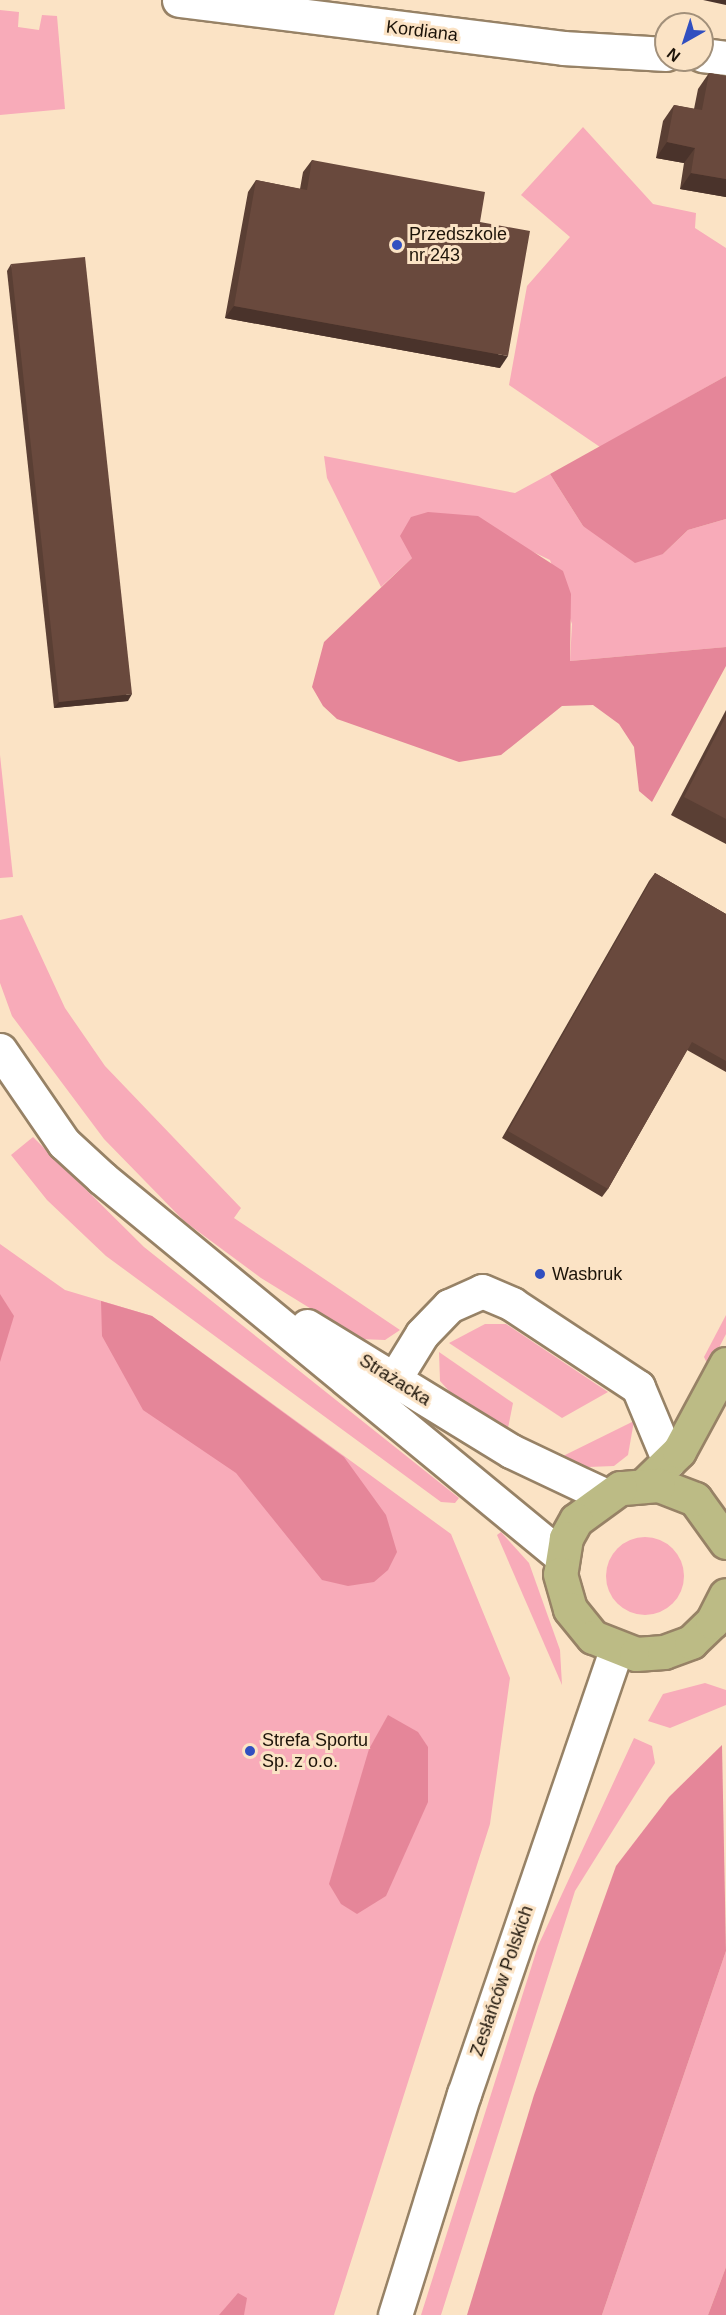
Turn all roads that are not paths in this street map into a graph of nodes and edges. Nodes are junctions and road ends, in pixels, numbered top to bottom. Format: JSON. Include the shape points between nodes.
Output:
{"nodes":[{"id":1,"x":179,"y":0,"type":"edge"},
{"id":2,"x":654,"y":53,"type":"edge"},
{"id":3,"x":0,"y":1050,"type":"edge"},
{"id":4,"x":726,"y":1364,"type":"edge"},
{"id":5,"x":386,"y":1392,"type":"junction"},
{"id":6,"x":669,"y":1461,"type":"junction"},
{"id":7,"x":644,"y":1485,"type":"junction"},
{"id":8,"x":604,"y":1495,"type":"junction"},
{"id":9,"x":724,"y":1526,"type":"edge"},
{"id":10,"x":561,"y":1556,"type":"junction"},
{"id":11,"x":721,"y":1616,"type":"edge"},
{"id":12,"x":616,"y":1649,"type":"junction"},
{"id":13,"x":395,"y":2315,"type":"edge"}],
"edges":[{"from":1,"to":2,"type":"street","name":"Kordiana","via":[[563,48]]},
{"from":3,"to":5,"type":"street","name":"Strażacka","via":[[64,1143],[191,1253]]},
{"from":4,"to":6,"type":"main road"},
{"from":5,"to":6,"type":"street","via":[[422,1334],[449,1306],[482,1291],[512,1304],[638,1387]]},
{"from":5,"to":8,"type":"street","name":"Strażacka"},
{"from":5,"to":10,"type":"street","name":"Strażacka"},
{"from":6,"to":7,"type":"main road"},
{"from":7,"to":8,"type":"main road"},
{"from":7,"to":9,"type":"main road","via":[[695,1500]]},
{"from":8,"to":10,"type":"main road","via":[[576,1520]]},
{"from":10,"to":12,"type":"main road","via":[[570,1609],[592,1636]]},
{"from":11,"to":12,"type":"main road","via":[[691,1642],[664,1652]]},
{"from":12,"to":13,"type":"street","name":"Zesłańców Polskich"}]}
